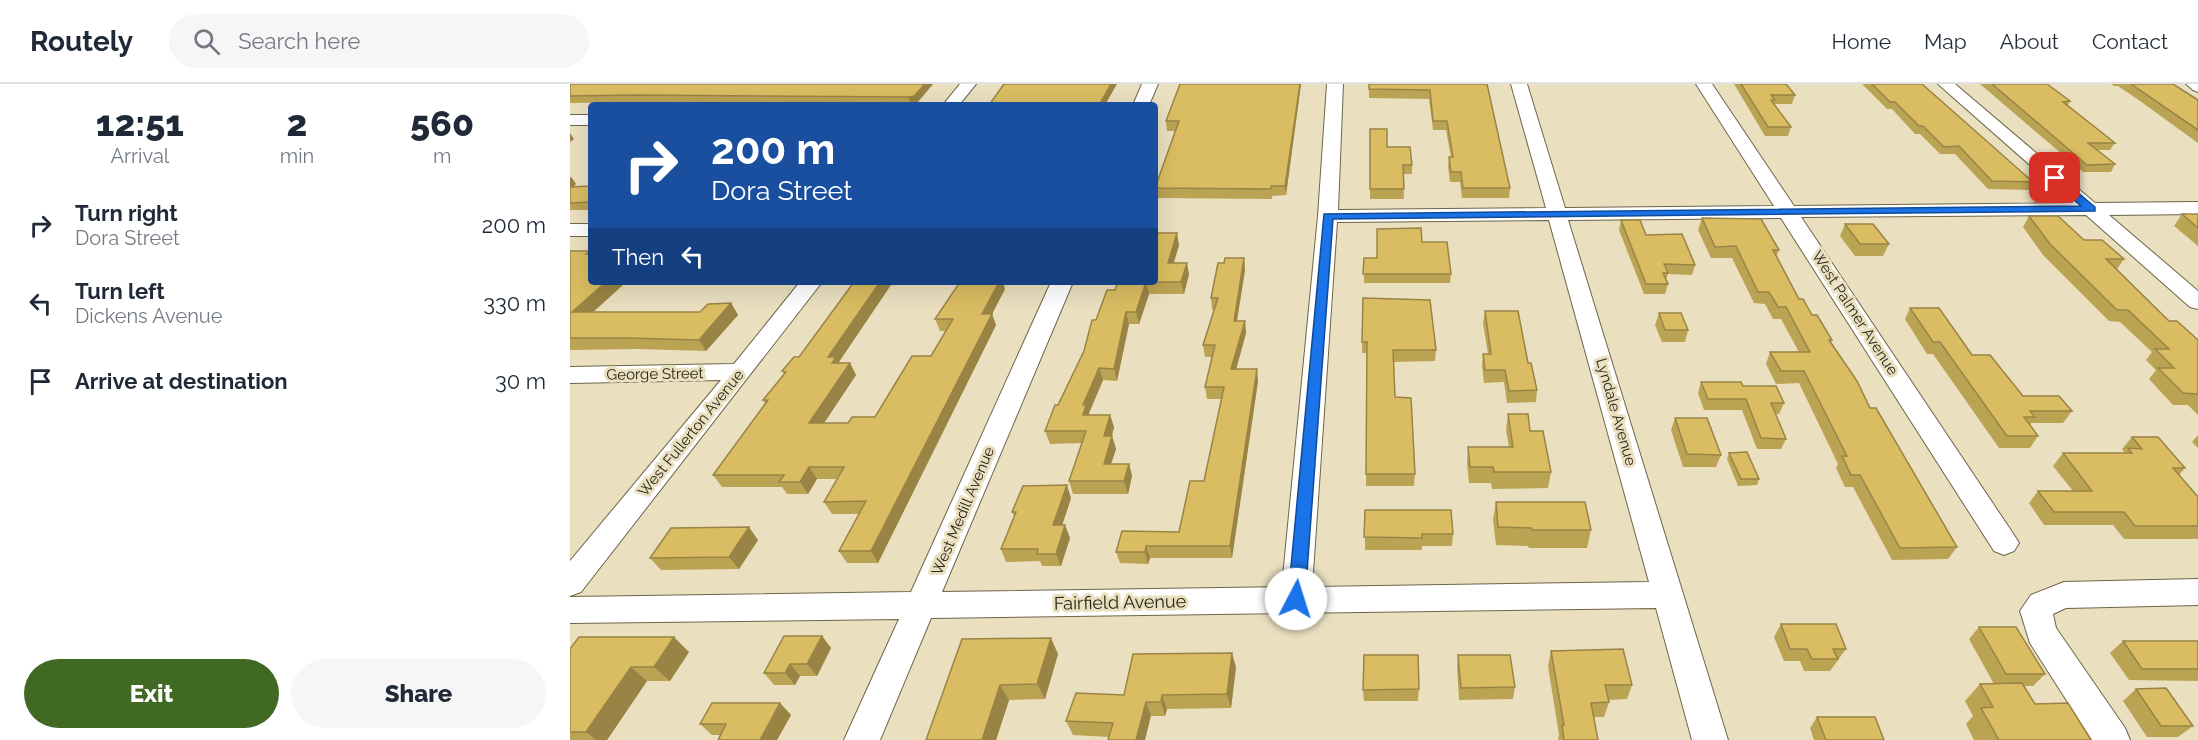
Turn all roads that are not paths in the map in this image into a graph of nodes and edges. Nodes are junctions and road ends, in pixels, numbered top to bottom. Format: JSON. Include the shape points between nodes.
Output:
{"nodes":[{"id":1,"x":968,"y":84,"type":"edge"},
{"id":2,"x":1150,"y":84,"type":"edge"},
{"id":3,"x":1335,"y":84,"type":"edge"},
{"id":4,"x":1519,"y":84,"type":"edge"},
{"id":5,"x":1704,"y":84,"type":"edge"},
{"id":6,"x":1946,"y":84,"type":"edge"},
{"id":7,"x":2194,"y":84,"type":"edge"},
{"id":8,"x":2198,"y":87,"type":"edge"},
{"id":9,"x":953,"y":102,"type":"edge"},
{"id":10,"x":1142,"y":102,"type":"edge"},
{"id":11,"x":570,"y":120,"type":"edge"},
{"id":12,"x":588,"y":120,"type":"edge"},
{"id":13,"x":2198,"y":208,"type":"edge"},
{"id":14,"x":2091,"y":209,"type":"junction"},
{"id":15,"x":1790,"y":212,"type":"junction"},
{"id":16,"x":1558,"y":214,"type":"junction"},
{"id":17,"x":1328,"y":216,"type":"junction"},
{"id":18,"x":570,"y":230,"type":"edge"},
{"id":19,"x":588,"y":230,"type":"edge"},
{"id":20,"x":809,"y":285,"type":"edge"},
{"id":21,"x":1061,"y":285,"type":"edge"},
{"id":22,"x":2198,"y":302,"type":"edge"},
{"id":23,"x":741,"y":372,"type":"junction"},
{"id":24,"x":570,"y":375,"type":"edge"},
{"id":25,"x":2004,"y":543,"type":"dead end"},
{"id":26,"x":575,"y":570,"type":"edge"},
{"id":27,"x":2198,"y":592,"type":"edge"},
{"id":28,"x":1669,"y":595,"type":"junction"},
{"id":29,"x":1296,"y":599,"type":"junction"},
{"id":30,"x":922,"y":605,"type":"junction"},
{"id":31,"x":570,"y":610,"type":"edge"},
{"id":32,"x":862,"y":740,"type":"edge"},
{"id":33,"x":1710,"y":740,"type":"edge"},
{"id":34,"x":2112,"y":740,"type":"edge"}],
"edges":[{"from":1,"to":9,"type":"street"},
{"from":2,"to":10,"type":"street"},
{"from":3,"to":17,"type":"street"},
{"from":4,"to":16,"type":"street","name":"Lyndale Avenue"},
{"from":5,"to":15,"type":"street","name":"West Palmer Avenue"},
{"from":6,"to":14,"type":"street"},
{"from":7,"to":8,"type":"street"},
{"from":11,"to":12,"type":"street"},
{"from":13,"to":14,"type":"street"},
{"from":14,"to":15,"type":"street"},
{"from":14,"to":22,"type":"street"},
{"from":15,"to":16,"type":"street"},
{"from":15,"to":25,"type":"street","name":"West Palmer Avenue"},
{"from":16,"to":17,"type":"street"},
{"from":16,"to":28,"type":"street","name":"Lyndale Avenue"},
{"from":17,"to":29,"type":"street"},
{"from":18,"to":19,"type":"street"},
{"from":20,"to":23,"type":"street","name":"West Fullerton Avenue"},
{"from":21,"to":30,"type":"street","name":"West Medill Avenue"},
{"from":23,"to":24,"type":"street","name":"George Street"},
{"from":23,"to":26,"type":"street","name":"West Fullerton Avenue"},
{"from":27,"to":34,"type":"street","via":[[2064,595],[2042,604],[2036,611],[2041,633]]},
{"from":28,"to":29,"type":"street","name":"Fairfield Avenue"},
{"from":28,"to":33,"type":"street","name":"Lyndale Avenue"},
{"from":29,"to":30,"type":"street","name":"Fairfield Avenue"},
{"from":30,"to":31,"type":"street","name":"Fairfield Avenue"},
{"from":30,"to":32,"type":"street","name":"West Medill Avenue"}]}
